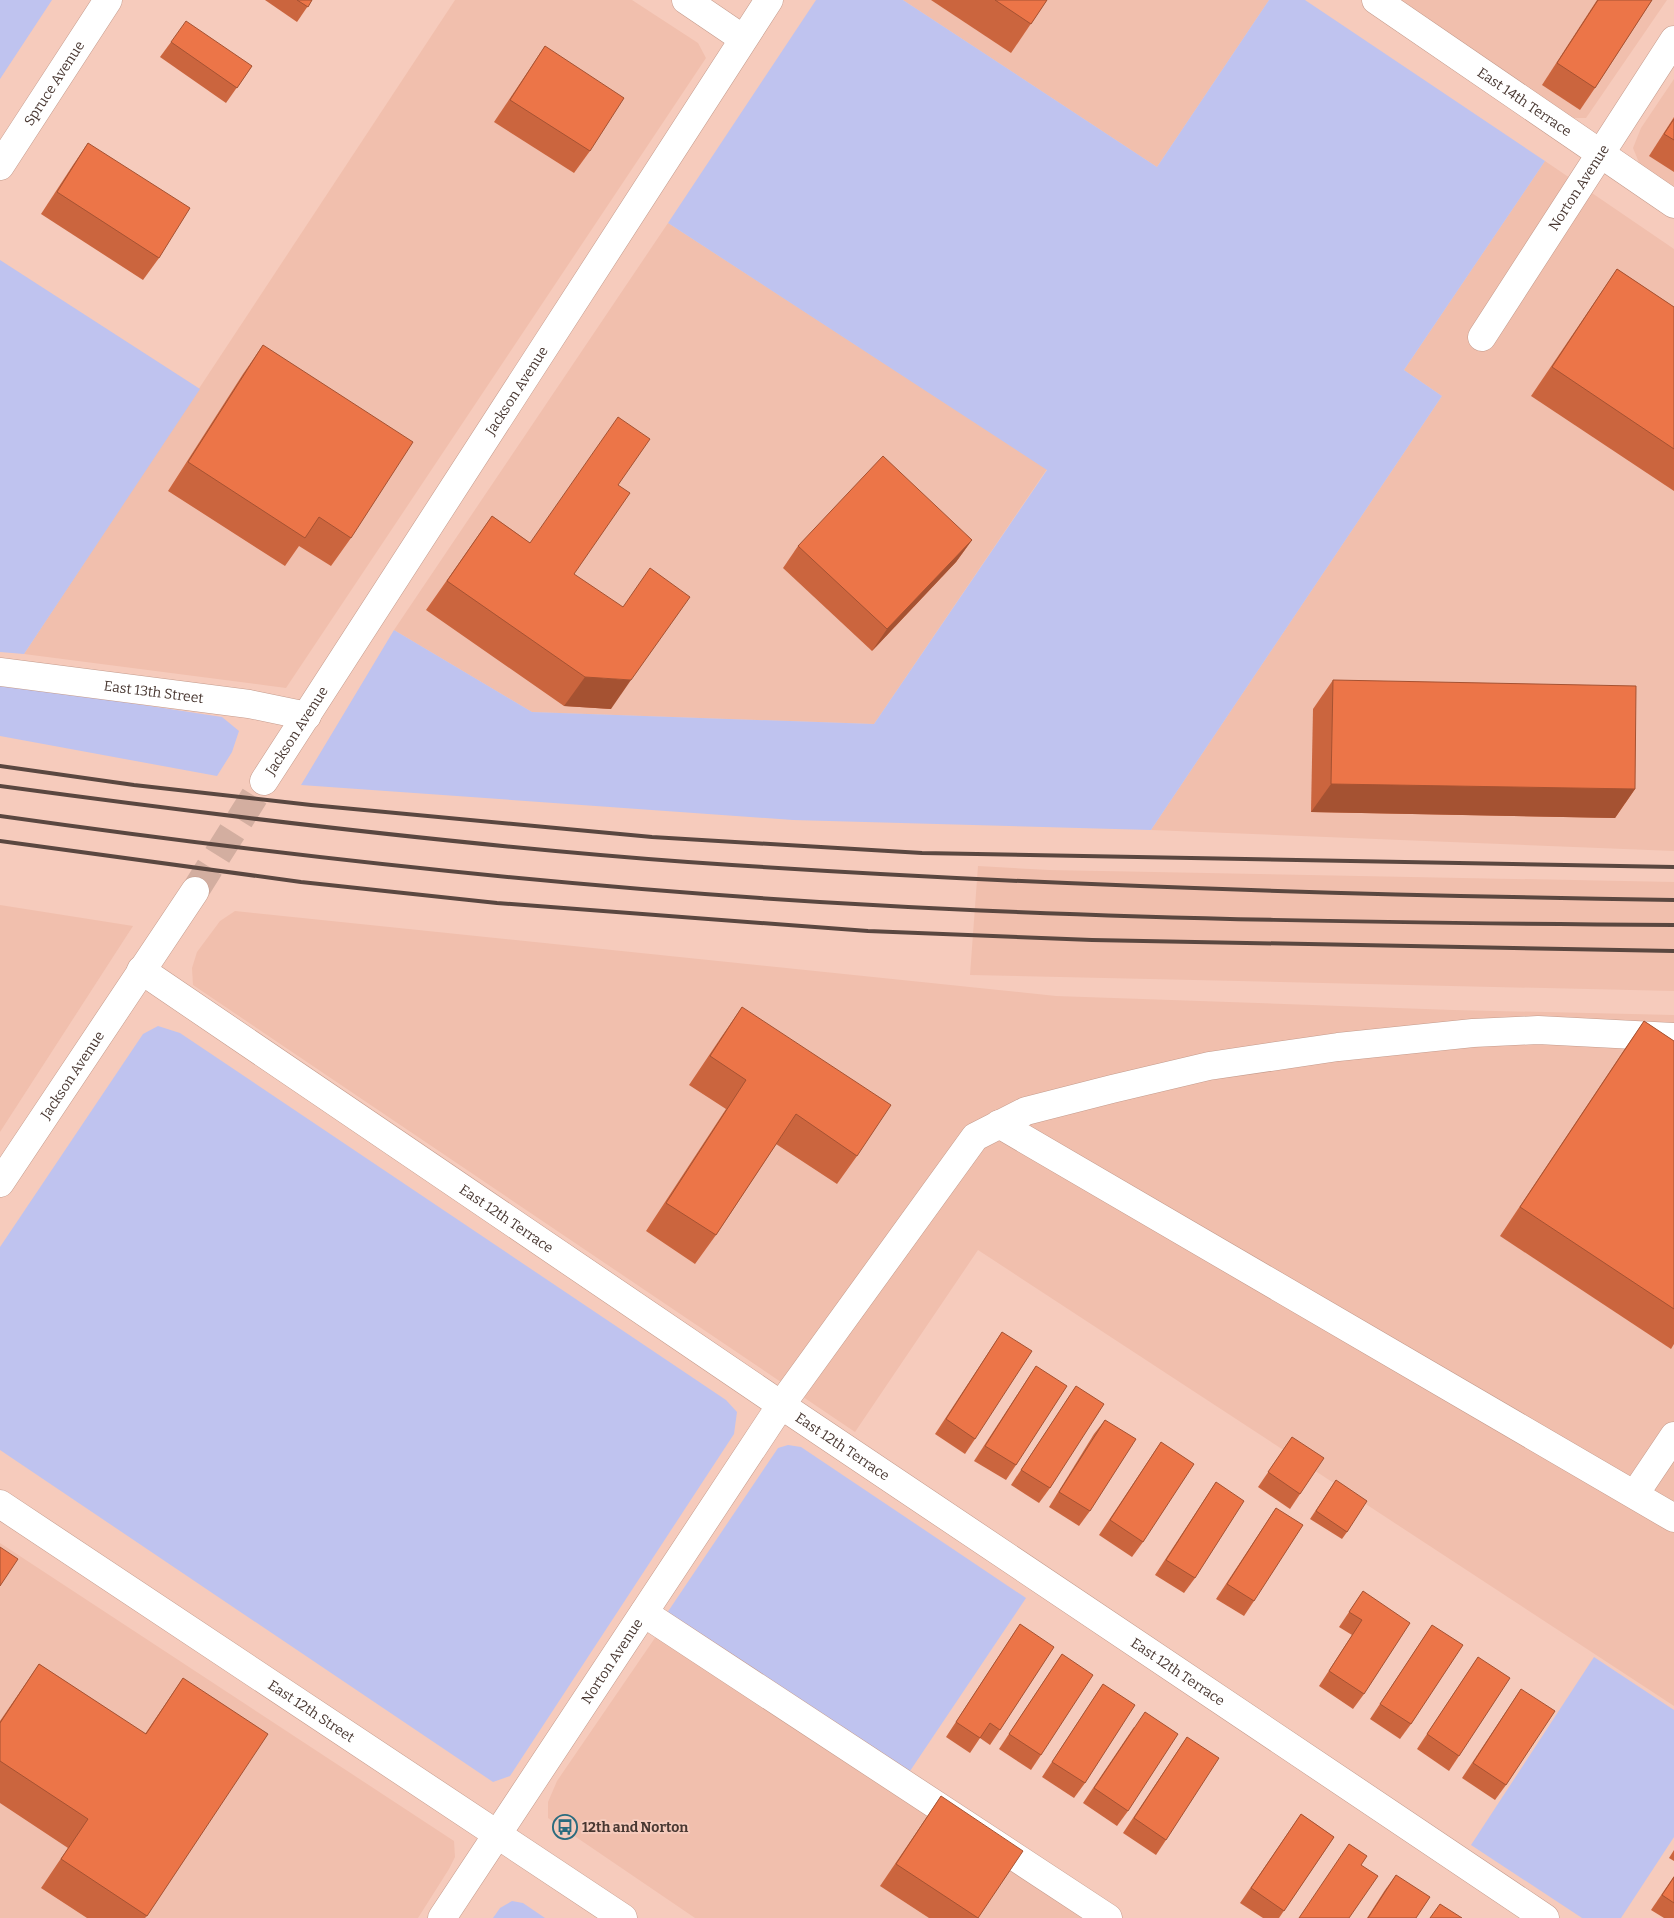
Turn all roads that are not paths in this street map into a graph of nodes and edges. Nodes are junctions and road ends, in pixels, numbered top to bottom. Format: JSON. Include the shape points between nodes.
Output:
{"nodes":[{"id":1,"x":108,"y":0,"type":"edge"},
{"id":2,"x":686,"y":0,"type":"edge"},
{"id":3,"x":769,"y":0,"type":"edge"},
{"id":4,"x":1376,"y":0,"type":"edge"},
{"id":5,"x":742,"y":38,"type":"junction"},
{"id":6,"x":1674,"y":40,"type":"edge"},
{"id":7,"x":1600,"y":153,"type":"junction"},
{"id":8,"x":0,"y":166,"type":"edge"},
{"id":9,"x":1674,"y":204,"type":"edge"},
{"id":10,"x":1482,"y":337,"type":"dead end"},
{"id":11,"x":0,"y":672,"type":"edge"},
{"id":12,"x":307,"y":716,"type":"junction"},
{"id":13,"x":264,"y":781,"type":"tunnel mouth"},
{"id":14,"x":195,"y":891,"type":"tunnel mouth"},
{"id":15,"x":141,"y":970,"type":"junction"},
{"id":16,"x":1674,"y":1037,"type":"edge"},
{"id":17,"x":999,"y":1124,"type":"junction"},
{"id":18,"x":0,"y":1184,"type":"edge"},
{"id":19,"x":780,"y":1405,"type":"junction"},
{"id":20,"x":1674,"y":1436,"type":"edge"},
{"id":21,"x":1636,"y":1494,"type":"junction"},
{"id":22,"x":0,"y":1504,"type":"edge"},
{"id":23,"x":1674,"y":1518,"type":"edge"},
{"id":24,"x":644,"y":1613,"type":"junction"},
{"id":25,"x":497,"y":1834,"type":"junction"},
{"id":26,"x":442,"y":1918,"type":"edge"},
{"id":27,"x":623,"y":1918,"type":"edge"},
{"id":28,"x":1108,"y":1918,"type":"edge"},
{"id":29,"x":1545,"y":1918,"type":"edge"}],
"edges":[{"from":1,"to":8,"type":"street","name":"Spruce Avenue"},
{"from":2,"to":5,"type":"street"},
{"from":3,"to":5,"type":"street","name":"Jackson Avenue"},
{"from":4,"to":7,"type":"street","name":"East 14th Terrace"},
{"from":5,"to":12,"type":"street","name":"Jackson Avenue"},
{"from":6,"to":7,"type":"street","name":"Norton Avenue"},
{"from":7,"to":9,"type":"street","name":"East 14th Terrace"},
{"from":7,"to":10,"type":"street","name":"Norton Avenue"},
{"from":11,"to":12,"type":"street","name":"East 13th Street","via":[[249,704]]},
{"from":12,"to":13,"type":"street","name":"Jackson Avenue"},
{"from":14,"to":15,"type":"street","name":"Jackson Avenue"},
{"from":15,"to":18,"type":"street","name":"Jackson Avenue"},
{"from":15,"to":19,"type":"street","name":"East 12th Terrace"},
{"from":16,"to":17,"type":"street","name":"Norton Avenue","via":[[1538,1030],[1338,1047],[1209,1066],[1026,1111]]},
{"from":17,"to":19,"type":"street","name":"Norton Avenue","via":[[975,1137]]},
{"from":17,"to":21,"type":"street"},
{"from":19,"to":24,"type":"street","name":"Norton Avenue"},
{"from":19,"to":29,"type":"street","name":"East 12th Terrace"},
{"from":20,"to":21,"type":"street"},
{"from":21,"to":23,"type":"street"},
{"from":22,"to":25,"type":"street","name":"East 12th Street"},
{"from":24,"to":25,"type":"street","name":"Norton Avenue"},
{"from":24,"to":28,"type":"street"},
{"from":25,"to":26,"type":"street","name":"Norton Avenue"},
{"from":25,"to":27,"type":"street","name":"East 12th Street"}]}
